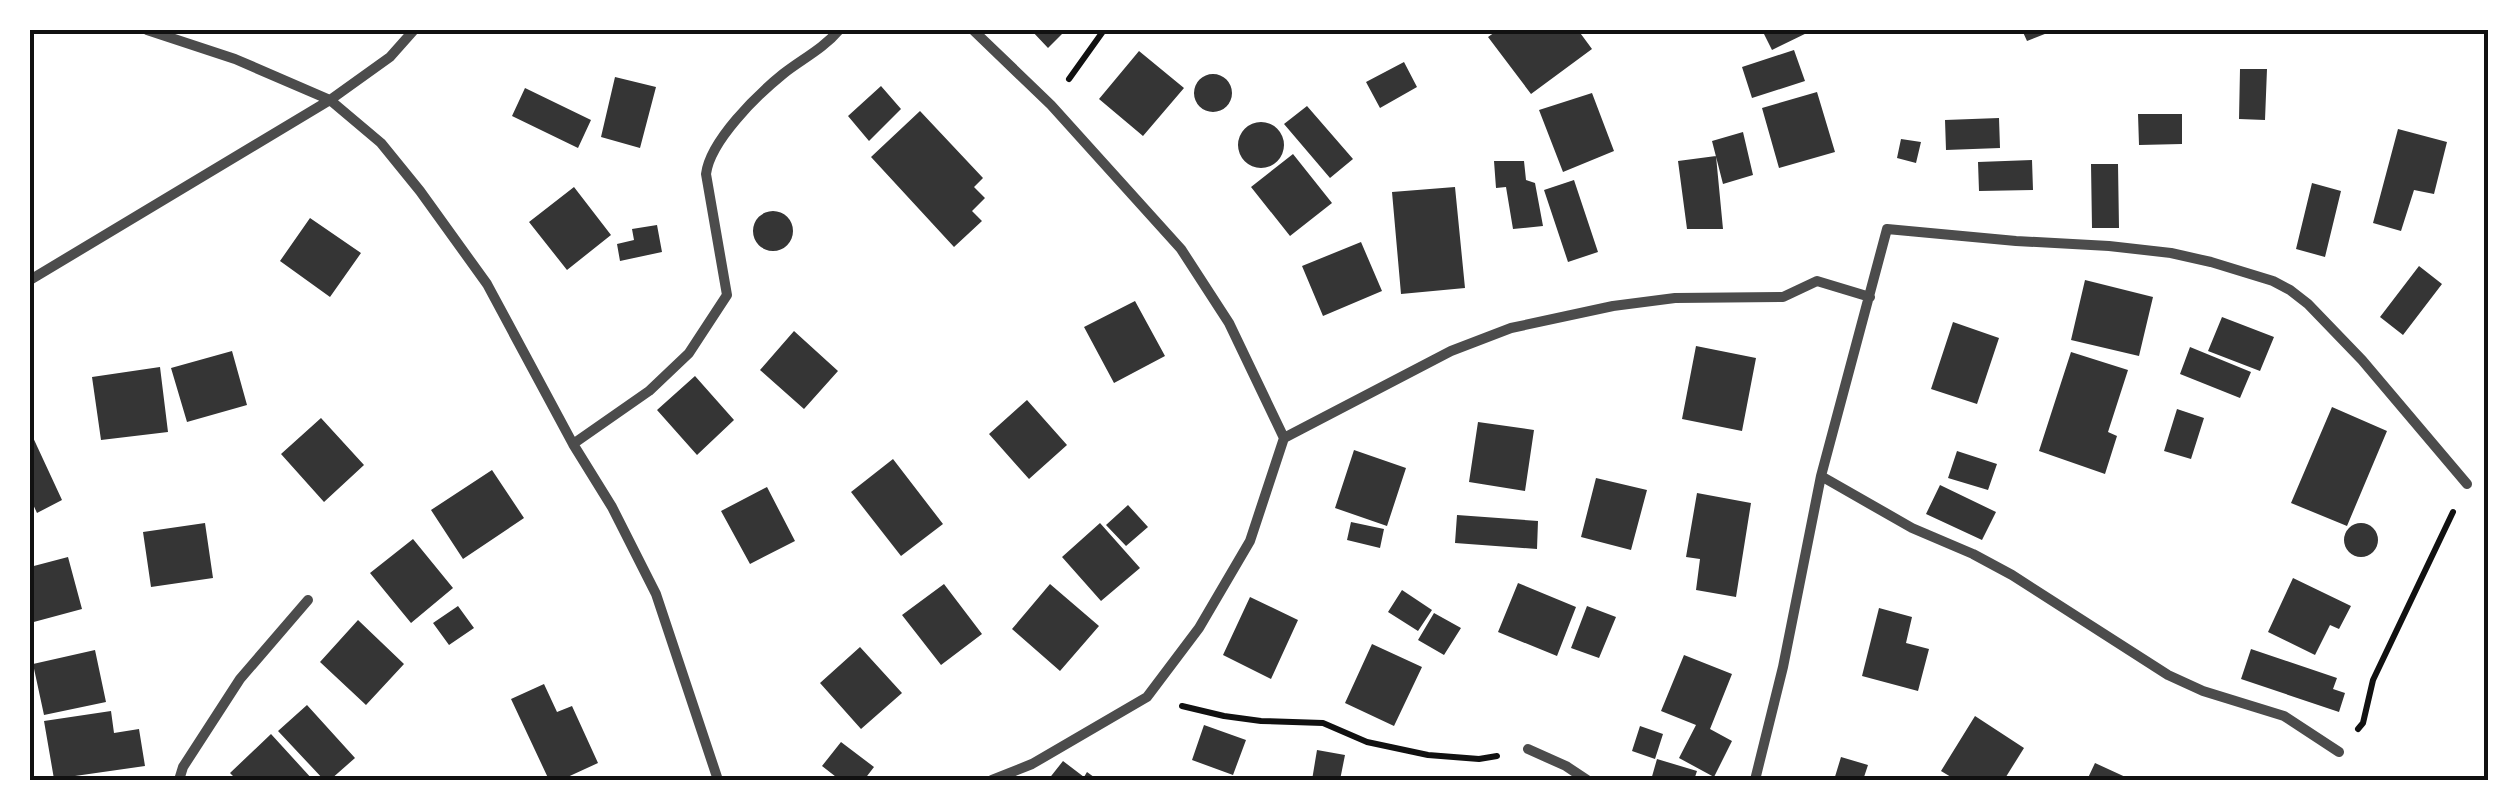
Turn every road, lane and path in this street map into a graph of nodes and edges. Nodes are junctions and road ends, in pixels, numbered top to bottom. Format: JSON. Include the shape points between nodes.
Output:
{"nodes":[{"id":1,"x":147,"y":30,"type":"edge"},
{"id":2,"x":414,"y":30,"type":"edge"},
{"id":3,"x":839,"y":30,"type":"edge"},
{"id":4,"x":973,"y":30,"type":"edge"},
{"id":5,"x":1104,"y":30,"type":"edge"},
{"id":6,"x":330,"y":100,"type":"junction"},
{"id":7,"x":1052,"y":105,"type":"junction"},
{"id":8,"x":30,"y":280,"type":"edge"},
{"id":9,"x":1870,"y":297,"type":"junction"},
{"id":10,"x":1284,"y":438,"type":"junction"},
{"id":11,"x":573,"y":444,"type":"junction"},
{"id":12,"x":1820,"y":476,"type":"junction"},
{"id":13,"x":2467,"y":484,"type":"joint"},
{"id":14,"x":308,"y":600,"type":"dead end"},
{"id":15,"x":1146,"y":697,"type":"junction"},
{"id":16,"x":1528,"y":749,"type":"joint"},
{"id":17,"x":2339,"y":752,"type":"joint"},
{"id":18,"x":179,"y":780,"type":"edge"},
{"id":19,"x":718,"y":780,"type":"edge"},
{"id":20,"x":992,"y":780,"type":"edge"},
{"id":21,"x":1587,"y":780,"type":"edge"},
{"id":22,"x":1755,"y":780,"type":"edge"}],
"edges":[{"from":1,"to":6,"type":"street"},
{"from":2,"to":6,"type":"street","via":[[390,57]]},
{"from":3,"to":11,"type":"street","via":[[770,86],[709,159],[727,295],[699,339],[649,392]]},
{"from":4,"to":7,"type":"street"},
{"from":5,"to":7,"type":"path"},
{"from":6,"to":8,"type":"street"},
{"from":6,"to":11,"type":"street","via":[[381,143],[487,284]]},
{"from":7,"to":10,"type":"street","via":[[1181,249],[1229,323]]},
{"from":9,"to":10,"type":"street","via":[[1817,281],[1783,297],[1674,298],[1511,328],[1450,352]]},
{"from":9,"to":12,"type":"street"},
{"from":9,"to":13,"type":"street","via":[[1887,228],[2171,253],[2273,280],[2308,304],[2362,360]]},
{"from":10,"to":15,"type":"street","via":[[1250,540],[1199,628]]},
{"from":11,"to":19,"type":"street","via":[[656,594]]},
{"from":12,"to":17,"type":"street","via":[[2012,575],[2168,675],[2284,716]]},
{"from":12,"to":22,"type":"street"},
{"from":13,"to":17,"type":"path","via":[[2373,680],[2363,723]]},
{"from":14,"to":18,"type":"street","via":[[240,679]]},
{"from":15,"to":16,"type":"path","via":[[1224,716],[1323,724],[1428,756],[1479,760]]},
{"from":15,"to":20,"type":"street"},
{"from":16,"to":21,"type":"street"}]}
